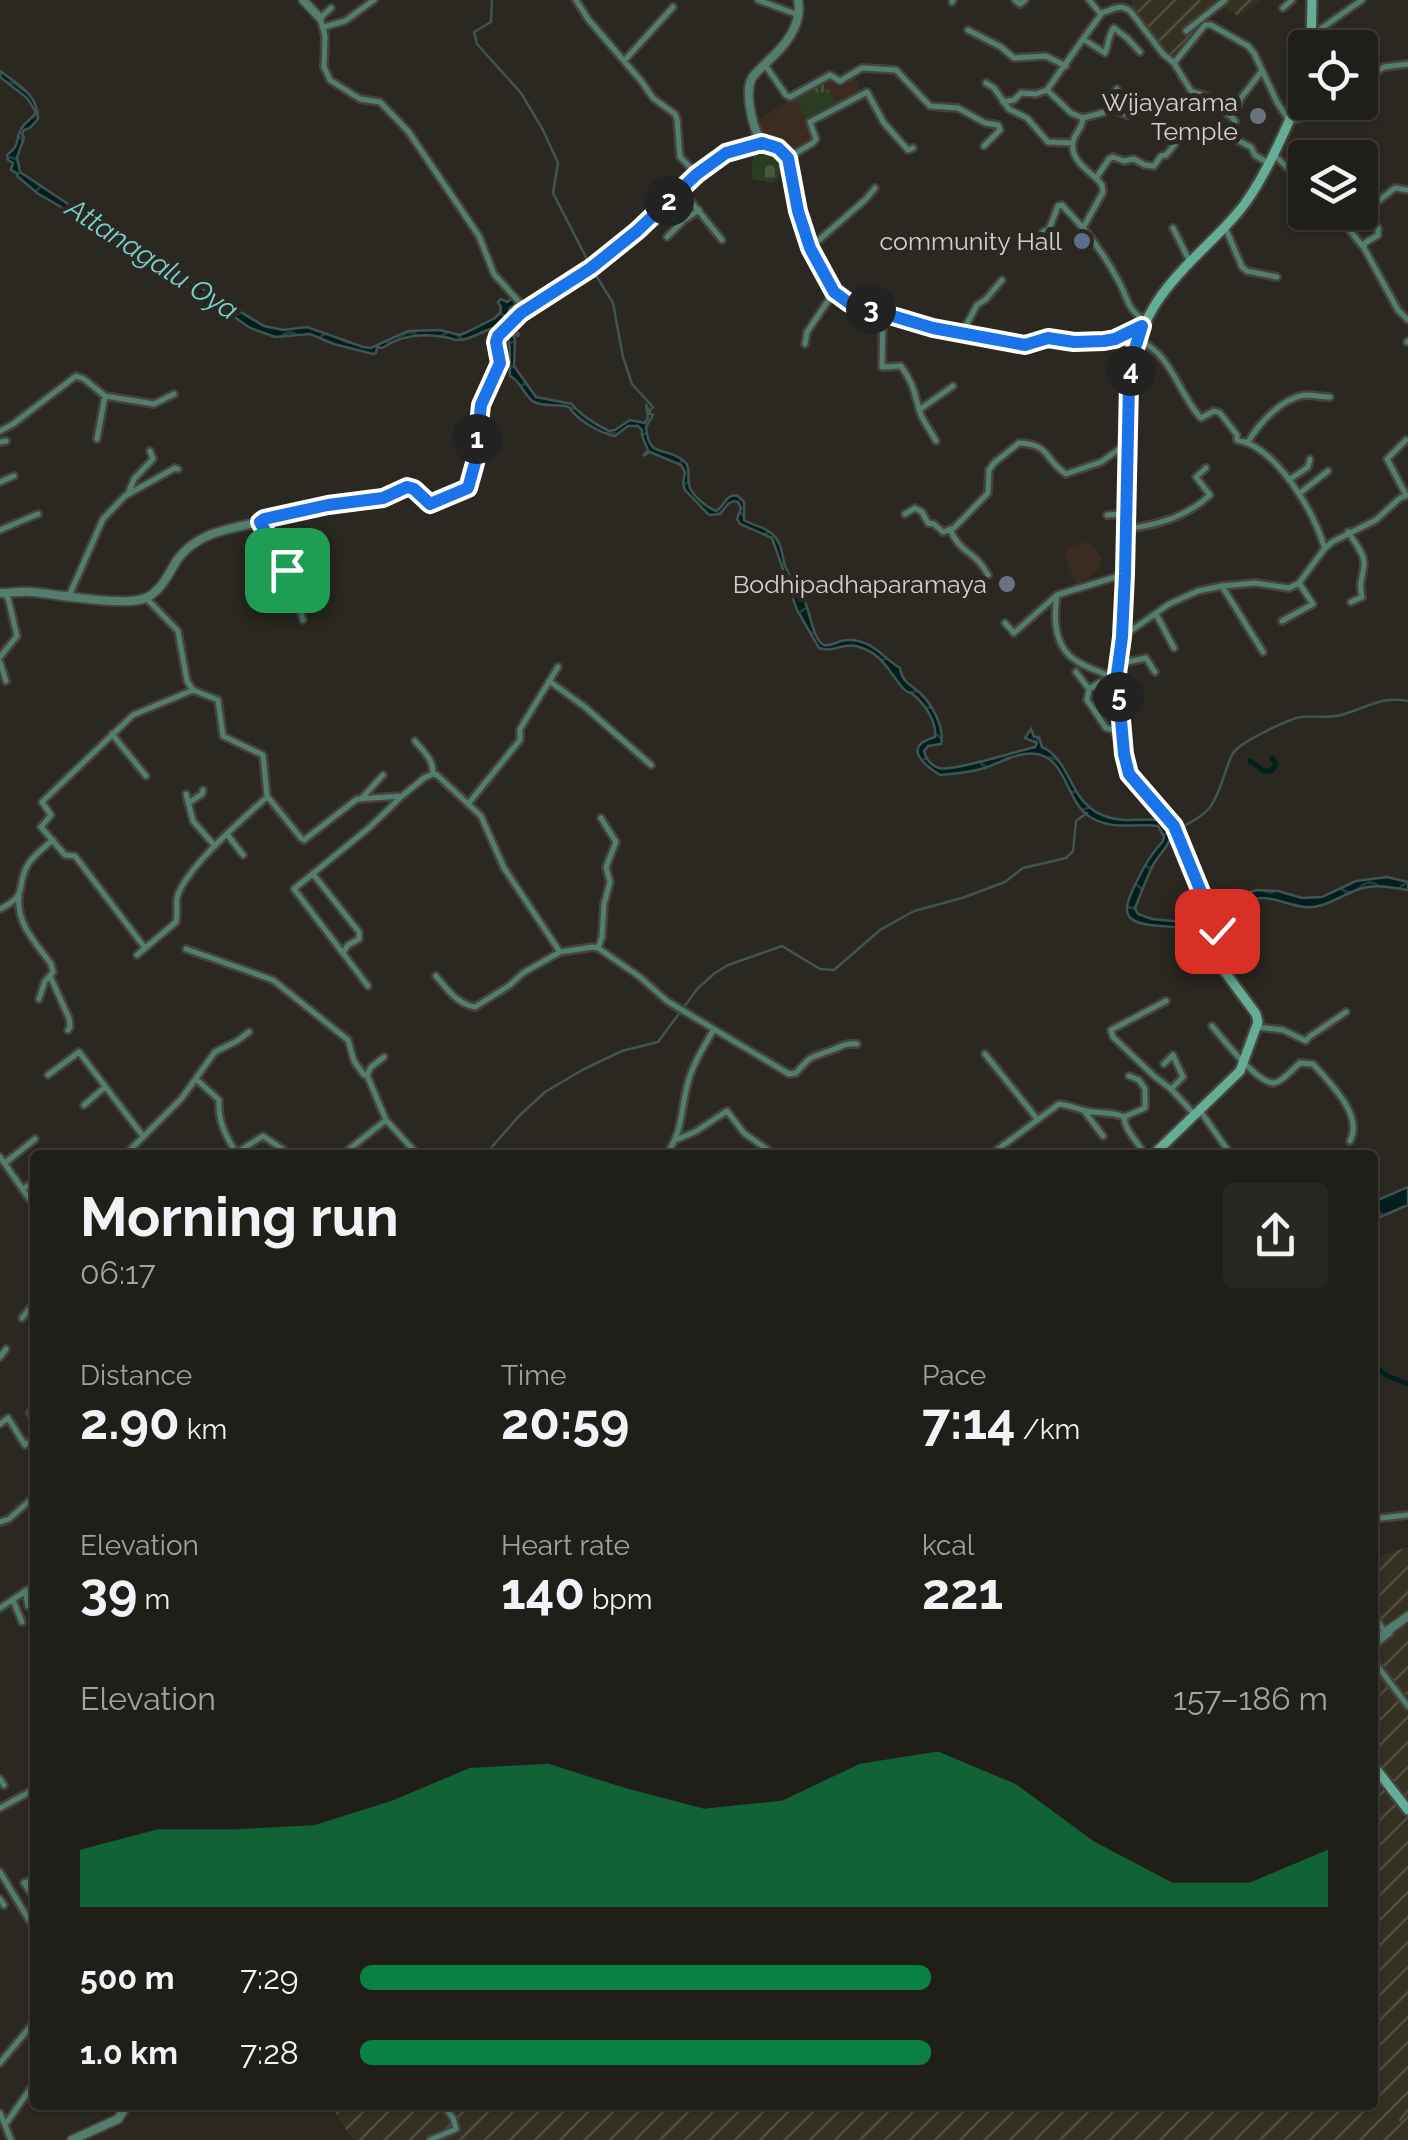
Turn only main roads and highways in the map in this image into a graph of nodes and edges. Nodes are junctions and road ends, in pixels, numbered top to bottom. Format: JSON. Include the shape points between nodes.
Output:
{"nodes":[{"id":1,"x":1312,"y":0,"type":"edge"},
{"id":2,"x":1312,"y":30,"type":"edge"},
{"id":3,"x":1289,"y":120,"type":"edge"},
{"id":4,"x":1158,"y":1150,"type":"edge"},
{"id":5,"x":1378,"y":1772,"type":"edge"},
{"id":6,"x":1408,"y":1810,"type":"edge"}],
"edges":[{"from":1,"to":2,"type":"main road"},
{"from":3,"to":4,"type":"main road","via":[[1245,204],[1158,298],[1137,340],[1129,384],[1122,637],[1115,672],[1129,774],[1174,826],[1217,931],[1226,972],[1258,1022],[1240,1071]]},
{"from":5,"to":6,"type":"main road"}]}
